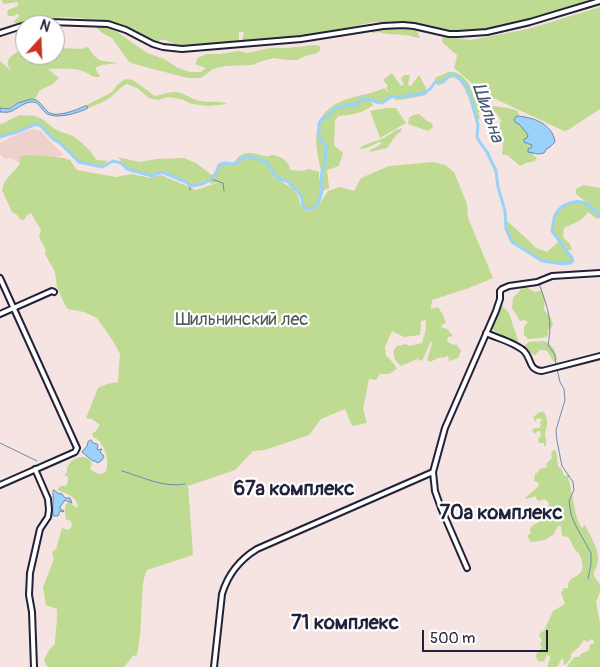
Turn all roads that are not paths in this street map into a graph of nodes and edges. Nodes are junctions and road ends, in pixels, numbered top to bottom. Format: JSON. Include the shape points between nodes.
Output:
{"nodes":[{"id":1,"x":600,"y":1,"type":"edge"},
{"id":2,"x":65,"y":23,"type":"edge"},
{"id":3,"x":15,"y":28,"type":"edge"},
{"id":4,"x":0,"y":32,"type":"edge"},
{"id":5,"x":600,"y":273,"type":"edge"},
{"id":6,"x":0,"y":278,"type":"edge"},
{"id":7,"x":54,"y":292,"type":"dead end"},
{"id":8,"x":13,"y":308,"type":"junction"},
{"id":9,"x":0,"y":314,"type":"edge"},
{"id":10,"x":486,"y":333,"type":"junction"},
{"id":11,"x":600,"y":356,"type":"edge"},
{"id":12,"x":35,"y":469,"type":"junction"},
{"id":13,"x":432,"y":472,"type":"junction"},
{"id":14,"x":0,"y":484,"type":"edge"},
{"id":15,"x":467,"y":568,"type":"dead end"},
{"id":16,"x":34,"y":667,"type":"edge"},
{"id":17,"x":214,"y":667,"type":"edge"}],
"edges":[{"from":1,"to":2,"type":"street","via":[[487,32],[449,34],[414,26],[383,26],[301,39],[182,49],[153,44],[108,24]]},
{"from":3,"to":4,"type":"street"},
{"from":5,"to":10,"type":"street","via":[[552,276],[502,289]]},
{"from":6,"to":8,"type":"street"},
{"from":7,"to":8,"type":"street"},
{"from":8,"to":9,"type":"street"},
{"from":8,"to":12,"type":"street","via":[[77,448],[75,452]]},
{"from":10,"to":11,"type":"street","via":[[520,348],[534,369],[542,371]]},
{"from":10,"to":13,"type":"street","via":[[444,432]]},
{"from":12,"to":14,"type":"street"},
{"from":12,"to":16,"type":"street","via":[[48,499],[49,510],[40,529],[30,577]]},
{"from":13,"to":15,"type":"street","via":[[441,508]]},
{"from":13,"to":17,"type":"street","via":[[257,549],[244,559],[231,572],[222,594]]}]}
